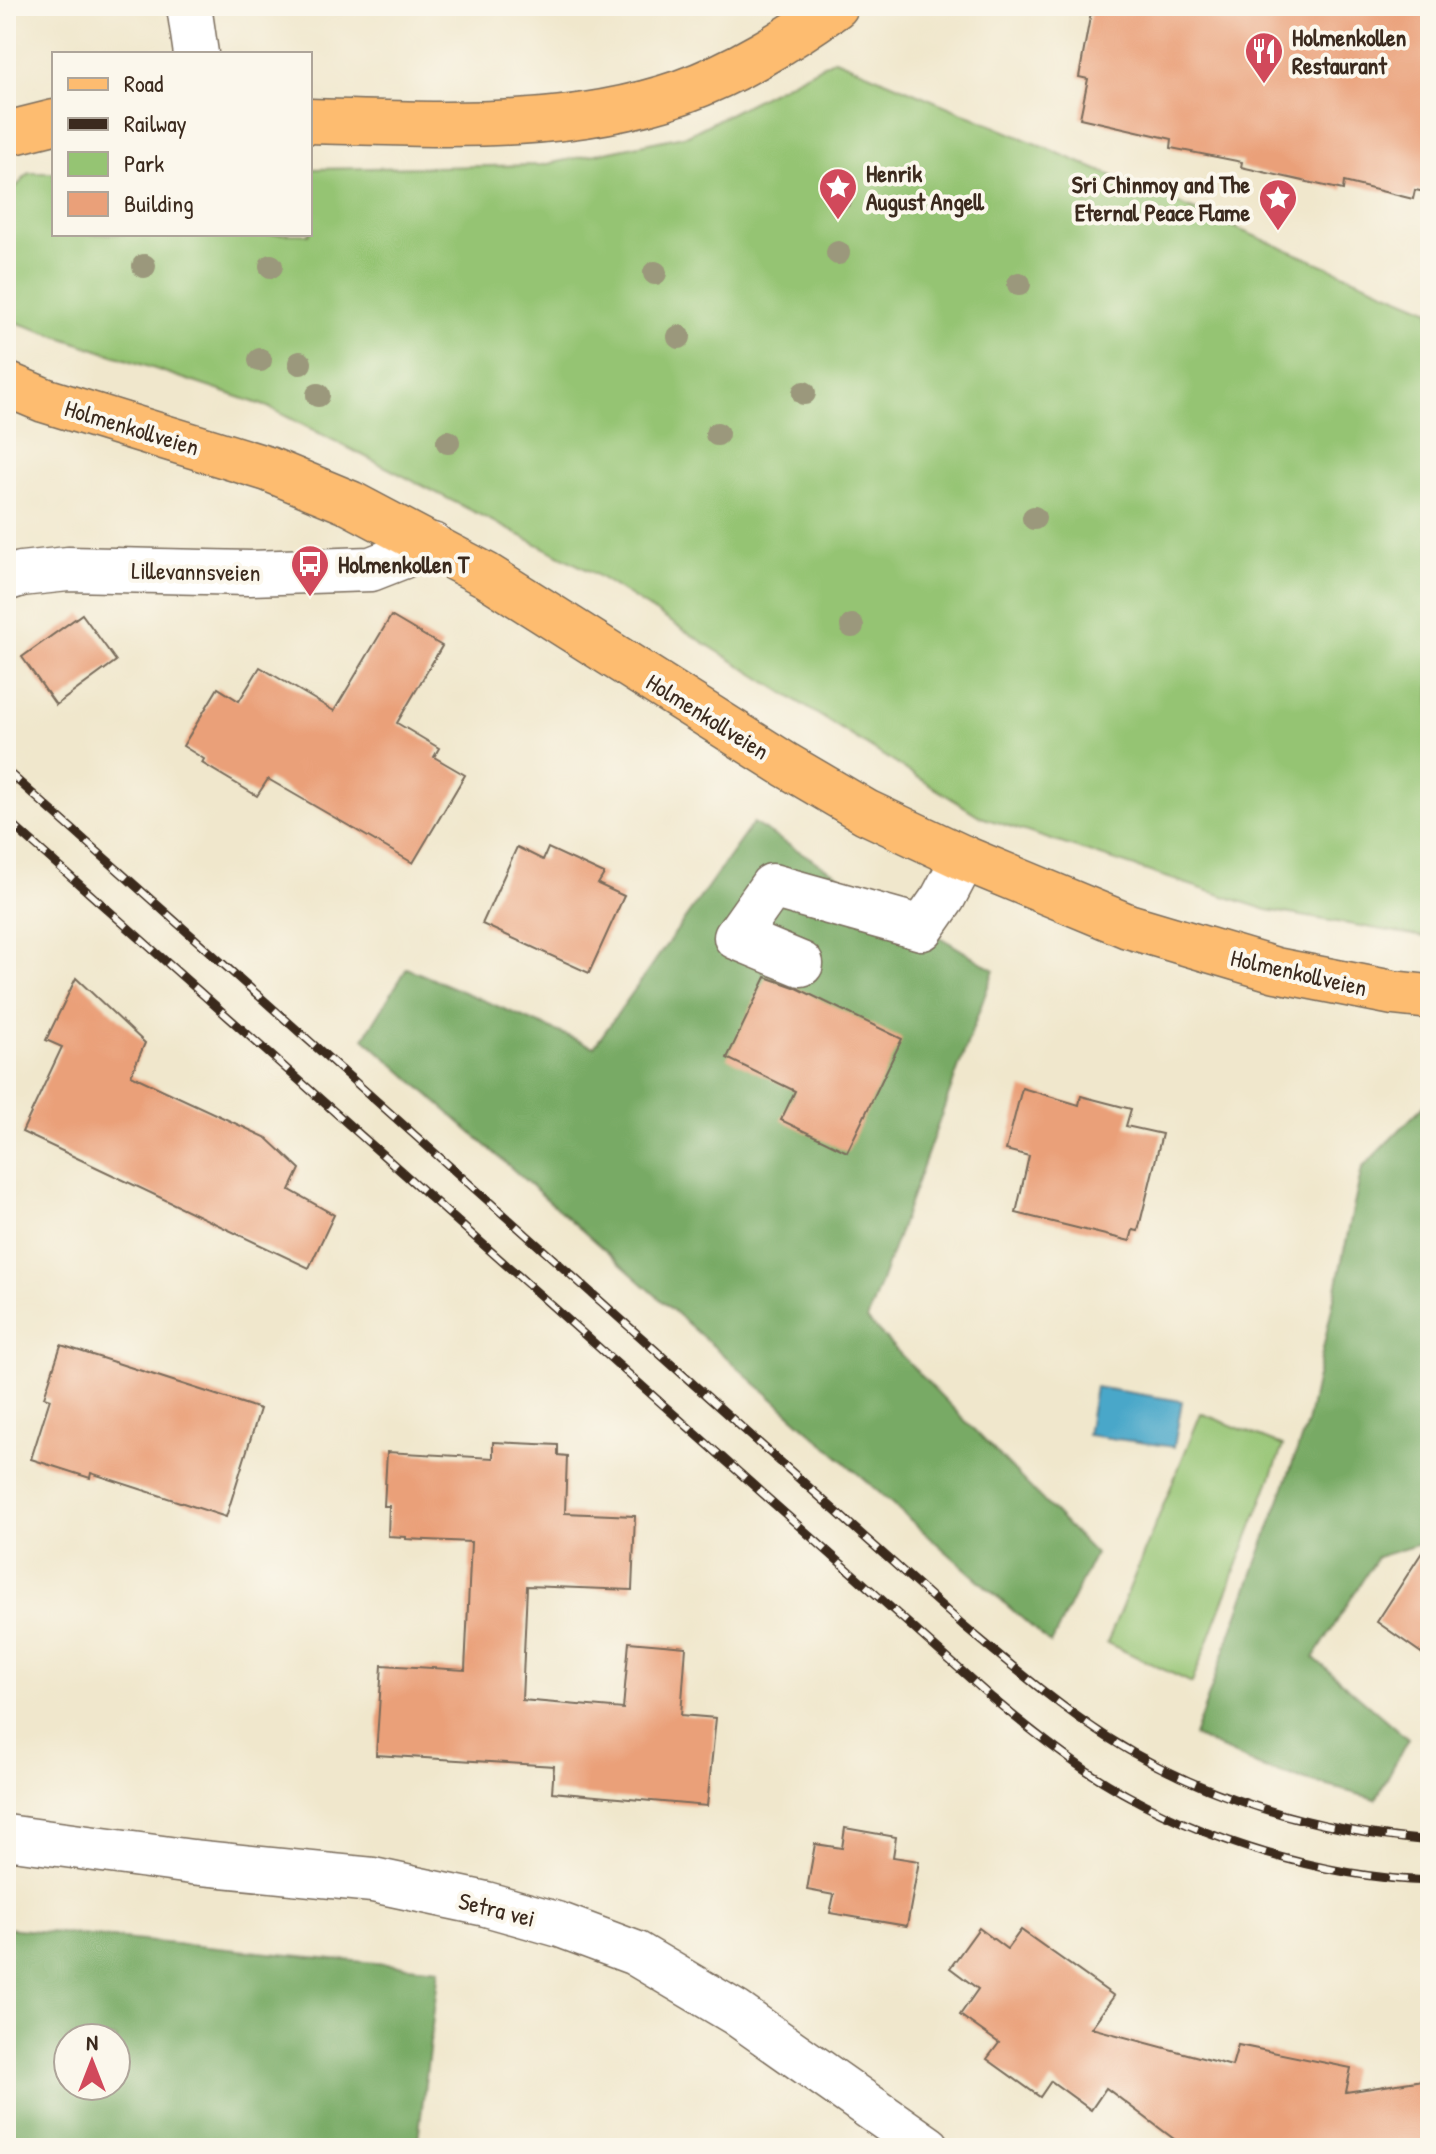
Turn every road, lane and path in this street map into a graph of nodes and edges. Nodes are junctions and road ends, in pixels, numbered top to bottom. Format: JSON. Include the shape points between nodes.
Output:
{"nodes":[{"id":1,"x":189,"y":6,"type":"edge"},
{"id":2,"x":836,"y":6,"type":"edge"},
{"id":3,"x":196,"y":52,"type":"edge"},
{"id":4,"x":312,"y":121,"type":"edge"},
{"id":5,"x":52,"y":122,"type":"edge"},
{"id":6,"x":6,"y":134,"type":"edge"},
{"id":7,"x":6,"y":384,"type":"edge"},
{"id":8,"x":432,"y":545,"type":"junction"},
{"id":9,"x":6,"y":579,"type":"edge"},
{"id":10,"x":964,"y":858,"type":"junction"},
{"id":11,"x":801,"y":964,"type":"dead end"},
{"id":12,"x":1430,"y":997,"type":"edge"},
{"id":13,"x":6,"y":1837,"type":"edge"},
{"id":14,"x":928,"y":2148,"type":"edge"}],
"edges":[{"from":1,"to":3,"type":"street"},
{"from":2,"to":4,"type":"main road","via":[[738,67],[680,92],[614,110],[469,124]]},
{"from":5,"to":6,"type":"main road"},
{"from":7,"to":8,"type":"main road","name":"Holmenkollveien","via":[[268,469]]},
{"from":8,"to":9,"type":"street","name":"Lillevannsveien","via":[[371,569],[68,569]]},
{"from":8,"to":10,"type":"main road","name":"Holmenkollveien","via":[[799,773]]},
{"from":10,"to":11,"type":"street","via":[[922,928],[772,886],[736,937]]},
{"from":10,"to":12,"type":"main road","name":"Holmenkollveien","via":[[1128,926],[1276,970]]},
{"from":13,"to":14,"type":"street","name":"Setra vei","via":[[373,1880],[560,1925],[635,1953],[736,2013]]}]}
